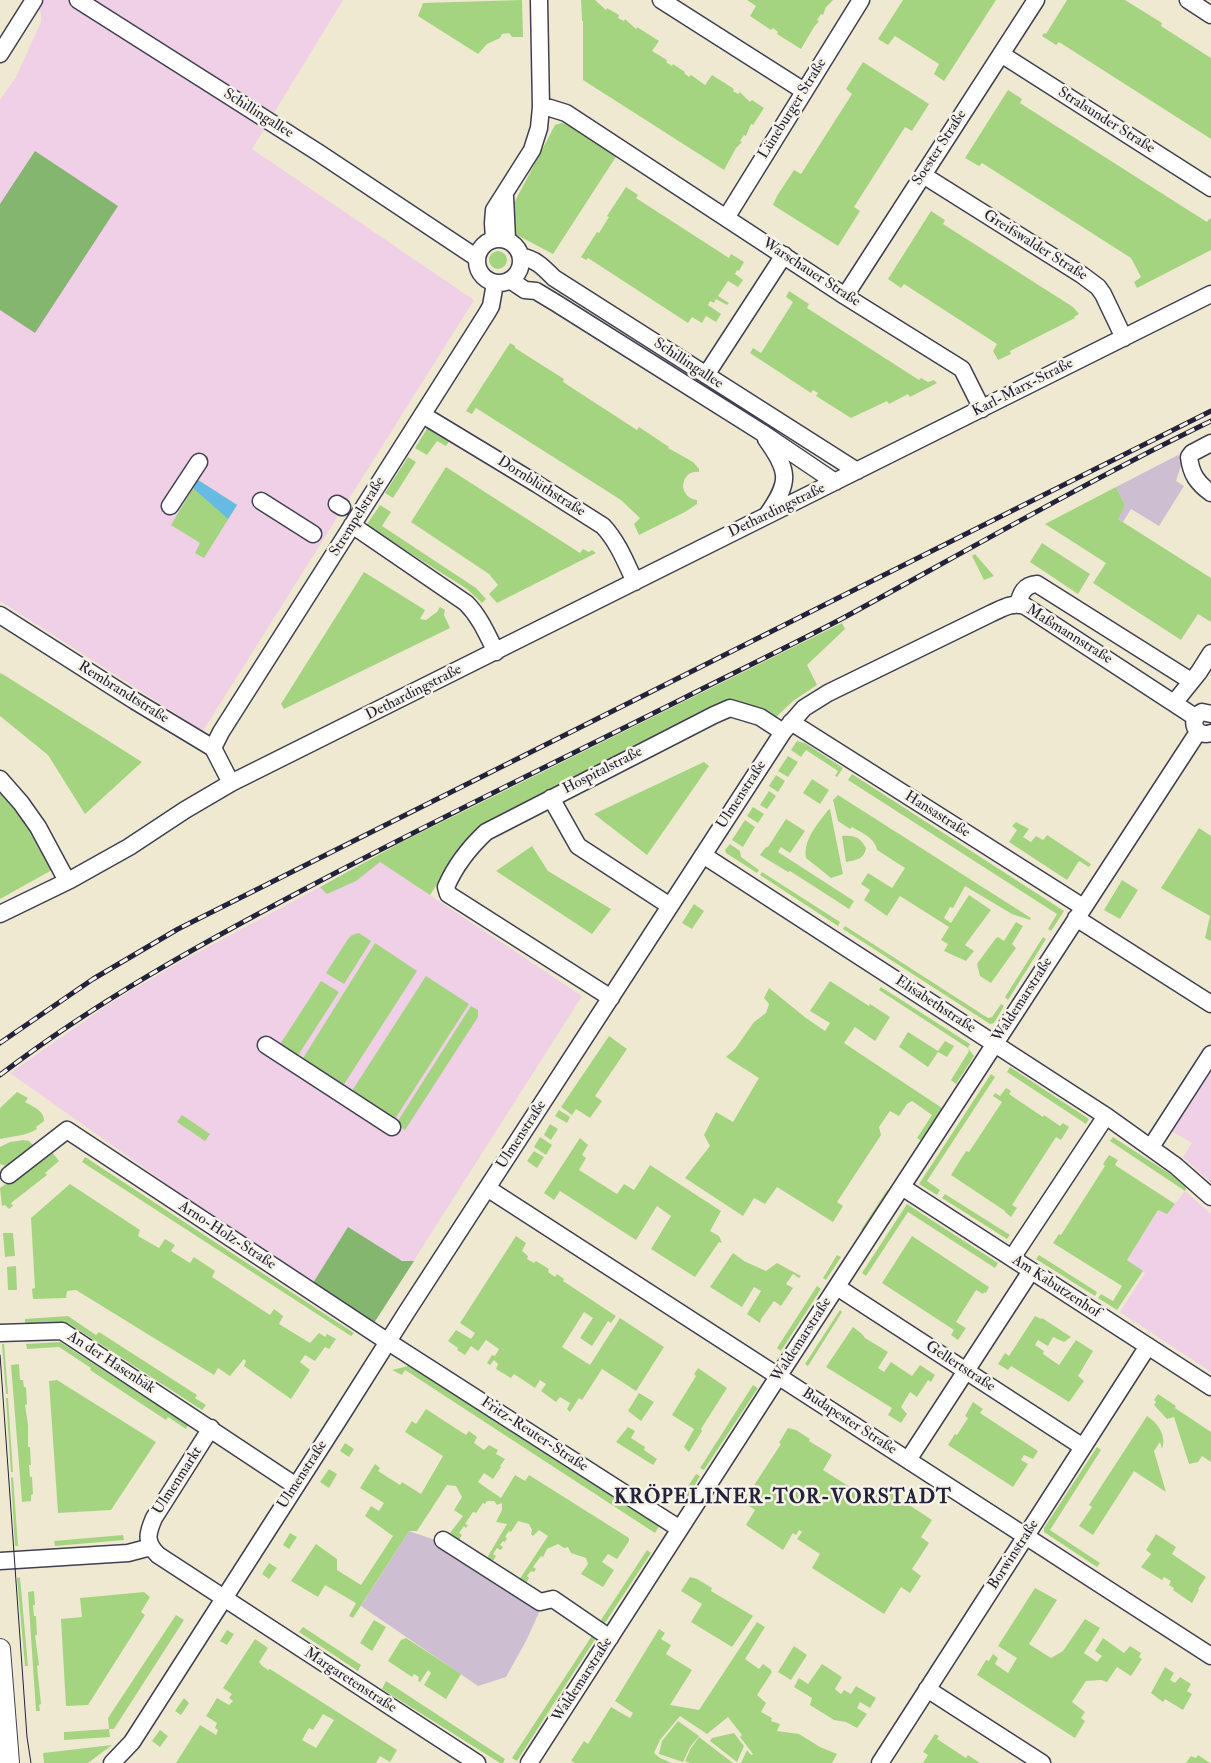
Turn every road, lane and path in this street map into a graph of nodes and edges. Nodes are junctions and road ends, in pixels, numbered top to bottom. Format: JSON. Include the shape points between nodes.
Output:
{"nodes":[{"id":1,"x":34,"y":0,"type":"edge"},
{"id":2,"x":78,"y":0,"type":"edge"},
{"id":3,"x":539,"y":0,"type":"edge"},
{"id":4,"x":661,"y":0,"type":"edge"},
{"id":5,"x":861,"y":0,"type":"edge"},
{"id":6,"x":1036,"y":0,"type":"edge"},
{"id":7,"x":1188,"y":0,"type":"edge"},
{"id":8,"x":1211,"y":15,"type":"edge"},
{"id":9,"x":0,"y":54,"type":"edge"},
{"id":10,"x":1001,"y":54,"type":"junction"},
{"id":11,"x":804,"y":91,"type":"junction"},
{"id":12,"x":541,"y":107,"type":"junction"},
{"id":13,"x":923,"y":175,"type":"junction"},
{"id":14,"x":1211,"y":188,"type":"edge"},
{"id":15,"x":726,"y":218,"type":"junction"},
{"id":16,"x":490,"y":246,"type":"junction"},
{"id":17,"x":784,"y":255,"type":"junction"},
{"id":18,"x":511,"y":273,"type":"junction"},
{"id":19,"x":1211,"y":294,"type":"edge"},
{"id":20,"x":845,"y":296,"type":"junction"},
{"id":21,"x":1124,"y":338,"type":"junction"},
{"id":22,"x":706,"y":376,"type":"junction"},
{"id":23,"x":982,"y":409,"type":"junction"},
{"id":24,"x":422,"y":414,"type":"junction"},
{"id":25,"x":761,"y":432,"type":"junction"},
{"id":26,"x":1211,"y":443,"type":"edge"},
{"id":27,"x":199,"y":462,"type":"dead end"},
{"id":28,"x":857,"y":471,"type":"junction"},
{"id":29,"x":835,"y":482,"type":"junction"},
{"id":30,"x":1211,"y":493,"type":"edge"},
{"id":31,"x":261,"y":501,"type":"dead end"},
{"id":32,"x":170,"y":506,"type":"dead end"},
{"id":33,"x":766,"y":517,"type":"junction"},
{"id":34,"x":352,"y":525,"type":"junction"},
{"id":35,"x":313,"y":534,"type":"dead end"},
{"id":36,"x":635,"y":582,"type":"junction"},
{"id":37,"x":1021,"y":605,"type":"junction"},
{"id":38,"x":0,"y":614,"type":"edge"},
{"id":39,"x":496,"y":652,"type":"junction"},
{"id":40,"x":1211,"y":653,"type":"edge"},
{"id":41,"x":1191,"y":681,"type":"junction"},
{"id":42,"x":1168,"y":699,"type":"junction"},
{"id":43,"x":1204,"y":724,"type":"edge"},
{"id":44,"x":787,"y":727,"type":"junction"},
{"id":45,"x":213,"y":748,"type":"junction"},
{"id":46,"x":0,"y":779,"type":"edge"},
{"id":47,"x":231,"y":783,"type":"junction"},
{"id":48,"x":551,"y":798,"type":"junction"},
{"id":49,"x":703,"y":855,"type":"junction"},
{"id":50,"x":67,"y":881,"type":"junction"},
{"id":51,"x":670,"y":906,"type":"junction"},
{"id":52,"x":1080,"y":912,"type":"junction"},
{"id":53,"x":0,"y":914,"type":"edge"},
{"id":54,"x":611,"y":998,"type":"junction"},
{"id":55,"x":1211,"y":1004,"type":"edge"},
{"id":56,"x":995,"y":1044,"type":"junction"},
{"id":57,"x":266,"y":1045,"type":"dead end"},
{"id":58,"x":1211,"y":1054,"type":"edge"},
{"id":59,"x":1106,"y":1116,"type":"junction"},
{"id":60,"x":392,"y":1127,"type":"dead end"},
{"id":61,"x":1151,"y":1147,"type":"junction"},
{"id":62,"x":9,"y":1175,"type":"dead end"},
{"id":63,"x":902,"y":1187,"type":"junction"},
{"id":64,"x":487,"y":1188,"type":"junction"},
{"id":65,"x":1211,"y":1197,"type":"edge"},
{"id":66,"x":1012,"y":1258,"type":"junction"},
{"id":67,"x":1032,"y":1271,"type":"junction"},
{"id":68,"x":837,"y":1287,"type":"junction"},
{"id":69,"x":0,"y":1334,"type":"edge"},
{"id":70,"x":388,"y":1342,"type":"junction"},
{"id":71,"x":1148,"y":1346,"type":"junction"},
{"id":72,"x":966,"y":1371,"type":"junction"},
{"id":73,"x":778,"y":1376,"type":"junction"},
{"id":74,"x":1211,"y":1387,"type":"edge"},
{"id":75,"x":211,"y":1428,"type":"junction"},
{"id":76,"x":1083,"y":1447,"type":"junction"},
{"id":77,"x":908,"y":1460,"type":"junction"},
{"id":78,"x":296,"y":1486,"type":"junction"},
{"id":79,"x":680,"y":1529,"type":"junction"},
{"id":80,"x":1026,"y":1536,"type":"junction"},
{"id":81,"x":443,"y":1540,"type":"dead end"},
{"id":82,"x":151,"y":1547,"type":"junction"},
{"id":83,"x":0,"y":1561,"type":"edge"},
{"id":84,"x":224,"y":1598,"type":"junction"},
{"id":85,"x":610,"y":1638,"type":"junction"},
{"id":86,"x":0,"y":1648,"type":"edge"},
{"id":87,"x":1211,"y":1656,"type":"edge"},
{"id":88,"x":927,"y":1689,"type":"junction"},
{"id":89,"x":9,"y":1763,"type":"edge"},
{"id":90,"x":112,"y":1763,"type":"edge"},
{"id":91,"x":477,"y":1763,"type":"edge"},
{"id":92,"x":529,"y":1763,"type":"edge"},
{"id":93,"x":880,"y":1763,"type":"edge"},
{"id":94,"x":1042,"y":1763,"type":"edge"}],
"edges":[{"from":1,"to":9,"type":"street"},
{"from":2,"to":16,"type":"street","name":"Schillingallee","via":[[438,231]]},
{"from":3,"to":12,"type":"street"},
{"from":4,"to":11,"type":"street"},
{"from":5,"to":11,"type":"street","name":"Lüneburger Straße"},
{"from":6,"to":10,"type":"street","name":"Soester Straße"},
{"from":7,"to":8,"type":"street"},
{"from":10,"to":13,"type":"street","name":"Soester Straße"},
{"from":10,"to":14,"type":"street","name":"Stralsunder Straße"},
{"from":11,"to":15,"type":"street","name":"Lüneburger Straße"},
{"from":12,"to":15,"type":"street","name":"Warschauer Straße","via":[[566,113]]},
{"from":12,"to":16,"type":"street","via":[[537,140],[494,210]]},
{"from":13,"to":20,"type":"street","name":"Soester Straße"},
{"from":13,"to":21,"type":"street","name":"Greifswalder Straße","via":[[1098,287]]},
{"from":15,"to":17,"type":"street","name":"Warschauer Straße"},
{"from":16,"to":18,"type":"street","name":"Schillingallee","via":[[518,248]]},
{"from":16,"to":18,"type":"street","name":"Schillingallee","via":[[477,265],[483,277]]},
{"from":17,"to":20,"type":"street","name":"Warschauer Straße"},
{"from":17,"to":22,"type":"street"},
{"from":18,"to":22,"type":"street","name":"Schillingallee","via":[[529,258],[554,278]]},
{"from":18,"to":24,"type":"street","name":"Strempelstraße"},
{"from":18,"to":25,"type":"street","name":"Schillingallee","via":[[530,281],[536,291]]},
{"from":19,"to":21,"type":"street","name":"Karl-Marx-Straße"},
{"from":20,"to":23,"type":"street","name":"Warschauer Straße","via":[[962,369]]},
{"from":21,"to":23,"type":"street","name":"Karl-Marx-Straße"},
{"from":22,"to":28,"type":"street","name":"Schillingallee"},
{"from":23,"to":28,"type":"street","name":"Karl-Marx-Straße"},
{"from":24,"to":34,"type":"street","name":"Strempelstraße"},
{"from":24,"to":36,"type":"street","name":"Dornblüthstraße","via":[[603,526],[620,550]]},
{"from":25,"to":29,"type":"street","name":"Schillingallee"},
{"from":25,"to":33,"type":"street","via":[[783,466],[785,476],[782,491]]},
{"from":26,"to":30,"type":"street","via":[[1190,457],[1190,466],[1199,485]]},
{"from":27,"to":32,"type":"street"},
{"from":28,"to":29,"type":"street","name":"Karl-Marx-Straße"},
{"from":29,"to":33,"type":"street","name":"Dethardingstraße"},
{"from":31,"to":35,"type":"street"},
{"from":33,"to":36,"type":"street","name":"Dethardingstraße"},
{"from":34,"to":39,"type":"street","via":[[466,603],[481,621]]},
{"from":34,"to":45,"type":"street","name":"Strempelstraße"},
{"from":36,"to":39,"type":"street","name":"Dethardingstraße"},
{"from":37,"to":41,"type":"street","name":"Maßmannstraße","via":[[1023,590],[1037,584]]},
{"from":37,"to":42,"type":"street","name":"Maßmannstraße"},
{"from":37,"to":44,"type":"street","name":"Ulmenstraße","via":[[1010,605],[992,613],[828,693],[804,708]]},
{"from":38,"to":45,"type":"street","name":"Rembrandtstraße"},
{"from":39,"to":47,"type":"street","name":"Dethardingstraße"},
{"from":40,"to":41,"type":"street"},
{"from":41,"to":42,"type":"street"},
{"from":42,"to":43,"type":"street","name":"Maßmannstraße"},
{"from":43,"to":52,"type":"street","name":"Waldemarstraße"},
{"from":44,"to":48,"type":"street","name":"Hospitalstraße","via":[[730,708]]},
{"from":44,"to":49,"type":"street","name":"Ulmenstraße"},
{"from":44,"to":52,"type":"street","name":"Hansastraße"},
{"from":45,"to":47,"type":"street"},
{"from":46,"to":50,"type":"street","via":[[38,828]]},
{"from":47,"to":50,"type":"street","name":"Dethardingstraße","via":[[129,847]]},
{"from":48,"to":51,"type":"street","via":[[578,846]]},
{"from":48,"to":54,"type":"street","name":"Hospitalstraße","via":[[486,832],[474,843],[451,875],[446,886],[448,894]]},
{"from":49,"to":51,"type":"street","name":"Ulmenstraße"},
{"from":49,"to":56,"type":"street","name":"Elisabethstraße"},
{"from":50,"to":53,"type":"street","name":"Dethardingstraße"},
{"from":51,"to":54,"type":"street","name":"Ulmenstraße"},
{"from":52,"to":55,"type":"street"},
{"from":52,"to":56,"type":"street","name":"Waldemarstraße"},
{"from":54,"to":64,"type":"street","name":"Ulmenstraße"},
{"from":56,"to":59,"type":"street","name":"Elisabethstraße"},
{"from":56,"to":63,"type":"street","name":"Waldemarstraße"},
{"from":57,"to":60,"type":"street"},
{"from":58,"to":61,"type":"street"},
{"from":59,"to":61,"type":"street","name":"Elisabethstraße"},
{"from":59,"to":66,"type":"street"},
{"from":61,"to":65,"type":"street","name":"Elisabethstraße"},
{"from":62,"to":70,"type":"street","name":"Arno-Holz-Straße","via":[[67,1130]]},
{"from":63,"to":66,"type":"street","name":"Am Kabutzenhof"},
{"from":63,"to":68,"type":"street","name":"Waldemarstraße"},
{"from":64,"to":70,"type":"street","name":"Ulmenstraße"},
{"from":64,"to":73,"type":"street","name":"Budapester Straße"},
{"from":66,"to":67,"type":"street","name":"Am Kabutzenhof"},
{"from":67,"to":71,"type":"street","name":"Am Kabutzenhof"},
{"from":67,"to":72,"type":"street"},
{"from":68,"to":72,"type":"street","name":"Gellertstraße"},
{"from":68,"to":73,"type":"street","name":"Waldemarstraße"},
{"from":69,"to":75,"type":"street","name":"An der Hasenbäk","via":[[62,1331]]},
{"from":70,"to":78,"type":"street","name":"Ulmenstraße"},
{"from":70,"to":79,"type":"street","name":"Fritz-Reuter-Straße"},
{"from":71,"to":74,"type":"street","name":"Am Kabutzenhof"},
{"from":71,"to":76,"type":"street","name":"Borwinstraße"},
{"from":72,"to":76,"type":"street","name":"Gellertstraße"},
{"from":72,"to":77,"type":"street"},
{"from":73,"to":77,"type":"street","name":"Budapester Straße"},
{"from":73,"to":79,"type":"street","name":"Waldemarstraße"},
{"from":75,"to":78,"type":"street"},
{"from":75,"to":82,"type":"street","name":"Ulmenmarkt","via":[[154,1518],[148,1538]]},
{"from":76,"to":80,"type":"street","name":"Borwinstraße"},
{"from":77,"to":80,"type":"street","name":"Budapester Straße"},
{"from":78,"to":84,"type":"street","name":"Ulmenstraße"},
{"from":79,"to":85,"type":"street","name":"Waldemarstraße"},
{"from":80,"to":87,"type":"street","name":"Budapester Straße"},
{"from":80,"to":88,"type":"street","name":"Borwinstraße"},
{"from":81,"to":85,"type":"street","via":[[540,1602],[553,1599]]},
{"from":82,"to":83,"type":"street","via":[[128,1553]]},
{"from":82,"to":84,"type":"street","via":[[158,1555]]},
{"from":84,"to":90,"type":"street","name":"Ulmenstraße","via":[[132,1742]]},
{"from":84,"to":91,"type":"street","name":"Margaretenstraße"},
{"from":85,"to":92,"type":"street","name":"Waldemarstraße"},
{"from":86,"to":89,"type":"main road"},
{"from":88,"to":93,"type":"street","name":"Borwinstraße"},
{"from":88,"to":94,"type":"street"}]}
